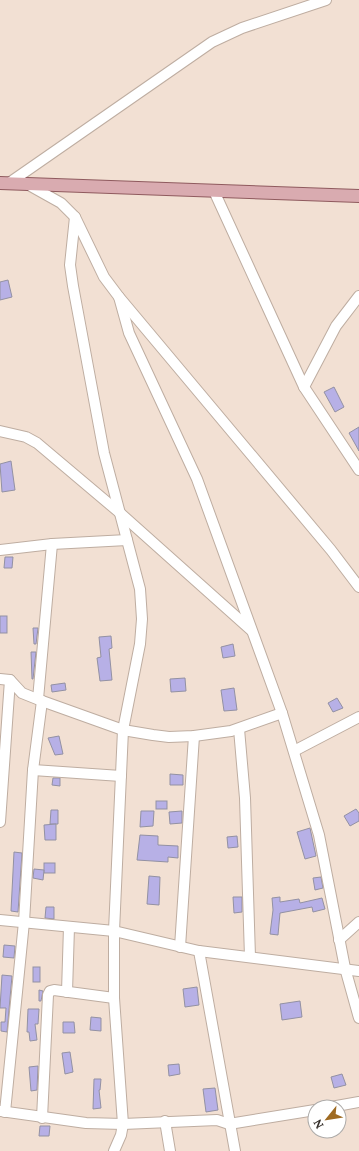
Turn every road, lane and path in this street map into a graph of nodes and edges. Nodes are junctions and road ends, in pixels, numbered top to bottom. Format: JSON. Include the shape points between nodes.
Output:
{"nodes":[{"id":1,"x":326,"y":0,"type":"edge"},
{"id":2,"x":5,"y":183,"type":"edge"},
{"id":3,"x":27,"y":184,"type":"junction"},
{"id":4,"x":214,"y":191,"type":"junction"},
{"id":5,"x":359,"y":196,"type":"edge"},
{"id":6,"x":74,"y":218,"type":"junction"},
{"id":7,"x":359,"y":296,"type":"edge"},
{"id":8,"x":118,"y":297,"type":"junction"},
{"id":9,"x":304,"y":387,"type":"junction"},
{"id":10,"x":0,"y":431,"type":"edge"},
{"id":11,"x":357,"y":463,"type":"edge"},
{"id":12,"x":120,"y":513,"type":"junction"},
{"id":13,"x":128,"y":540,"type":"junction"},
{"id":14,"x":52,"y":544,"type":"junction"},
{"id":15,"x":0,"y":550,"type":"edge"},
{"id":16,"x":359,"y":587,"type":"edge"},
{"id":17,"x":253,"y":632,"type":"junction"},
{"id":18,"x":0,"y":679,"type":"edge"},
{"id":19,"x":10,"y":680,"type":"junction"},
{"id":20,"x":40,"y":700,"type":"junction"},
{"id":21,"x":282,"y":712,"type":"junction"},
{"id":22,"x":359,"y":717,"type":"edge"},
{"id":23,"x":239,"y":729,"type":"junction"},
{"id":24,"x":123,"y":730,"type":"junction"},
{"id":25,"x":194,"y":736,"type":"junction"},
{"id":26,"x":294,"y":751,"type":"junction"},
{"id":27,"x":33,"y":770,"type":"junction"},
{"id":28,"x":121,"y":776,"type":"junction"},
{"id":29,"x":0,"y":822,"type":"edge"},
{"id":30,"x":0,"y":920,"type":"edge"},
{"id":31,"x":24,"y":922,"type":"junction"},
{"id":32,"x":359,"y":922,"type":"edge"},
{"id":33,"x":69,"y":927,"type":"junction"},
{"id":34,"x":114,"y":931,"type":"junction"},
{"id":35,"x":339,"y":940,"type":"junction"},
{"id":36,"x":180,"y":947,"type":"junction"},
{"id":37,"x":199,"y":951,"type":"junction"},
{"id":38,"x":250,"y":957,"type":"junction"},
{"id":39,"x":344,"y":968,"type":"junction"},
{"id":40,"x":359,"y":971,"type":"edge"},
{"id":41,"x":67,"y":992,"type":"junction"},
{"id":42,"x":114,"y":998,"type":"junction"},
{"id":43,"x":359,"y":1018,"type":"edge"},
{"id":44,"x":359,"y":1102,"type":"edge"},
{"id":45,"x":347,"y":1104,"type":"edge"},
{"id":46,"x":3,"y":1111,"type":"edge"},
{"id":47,"x":307,"y":1111,"type":"edge"},
{"id":48,"x":42,"y":1118,"type":"junction"},
{"id":49,"x":165,"y":1121,"type":"junction"},
{"id":50,"x":123,"y":1124,"type":"junction"},
{"id":51,"x":229,"y":1124,"type":"junction"},
{"id":52,"x":114,"y":1151,"type":"edge"},
{"id":53,"x":170,"y":1151,"type":"edge"},
{"id":54,"x":235,"y":1151,"type":"edge"}],
"edges":[{"from":1,"to":2,"type":"street","via":[[242,28],[212,42]]},
{"from":2,"to":3,"type":"main road"},
{"from":3,"to":4,"type":"main road"},
{"from":3,"to":6,"type":"street","via":[[61,203]]},
{"from":4,"to":5,"type":"main road"},
{"from":4,"to":9,"type":"street"},
{"from":6,"to":8,"type":"street","via":[[104,277]]},
{"from":6,"to":12,"type":"street","via":[[70,265],[72,286],[104,453]]},
{"from":7,"to":9,"type":"street","via":[[336,326]]},
{"from":8,"to":16,"type":"street","via":[[331,550]]},
{"from":8,"to":17,"type":"street","via":[[129,333],[197,479]]},
{"from":9,"to":11,"type":"street"},
{"from":10,"to":12,"type":"street","via":[[26,437],[37,443]]},
{"from":12,"to":13,"type":"street"},
{"from":12,"to":17,"type":"street"},
{"from":13,"to":14,"type":"street"},
{"from":13,"to":24,"type":"street","via":[[140,589],[142,619],[140,644]]},
{"from":14,"to":15,"type":"street"},
{"from":14,"to":20,"type":"street"},
{"from":17,"to":21,"type":"street"},
{"from":18,"to":19,"type":"street"},
{"from":19,"to":20,"type":"street","via":[[22,693]]},
{"from":19,"to":29,"type":"street"},
{"from":20,"to":24,"type":"street"},
{"from":20,"to":27,"type":"street"},
{"from":21,"to":23,"type":"street"},
{"from":21,"to":26,"type":"street"},
{"from":22,"to":26,"type":"street"},
{"from":23,"to":25,"type":"street"},
{"from":23,"to":38,"type":"street","via":[[245,798]]},
{"from":24,"to":25,"type":"street","via":[[169,737]]},
{"from":24,"to":28,"type":"street"},
{"from":25,"to":36,"type":"street"},
{"from":26,"to":35,"type":"street","via":[[319,835]]},
{"from":27,"to":28,"type":"street"},
{"from":27,"to":31,"type":"street"},
{"from":28,"to":34,"type":"street"},
{"from":30,"to":31,"type":"street"},
{"from":31,"to":33,"type":"street"},
{"from":31,"to":46,"type":"street"},
{"from":32,"to":35,"type":"street"},
{"from":33,"to":34,"type":"street"},
{"from":33,"to":41,"type":"street"},
{"from":34,"to":36,"type":"street"},
{"from":34,"to":42,"type":"street"},
{"from":35,"to":39,"type":"street"},
{"from":36,"to":37,"type":"street"},
{"from":37,"to":38,"type":"street"},
{"from":37,"to":51,"type":"street"},
{"from":38,"to":39,"type":"street"},
{"from":39,"to":40,"type":"street"},
{"from":39,"to":43,"type":"street"},
{"from":41,"to":42,"type":"street"},
{"from":41,"to":48,"type":"street","via":[[54,990],[48,995]]},
{"from":42,"to":50,"type":"street"},
{"from":44,"to":45,"type":"street"},
{"from":46,"to":48,"type":"street"},
{"from":47,"to":51,"type":"street"},
{"from":48,"to":50,"type":"street"},
{"from":49,"to":50,"type":"street"},
{"from":49,"to":51,"type":"street","via":[[217,1120]]},
{"from":49,"to":53,"type":"street"},
{"from":50,"to":52,"type":"street","via":[[122,1135]]},
{"from":51,"to":54,"type":"street"}]}
